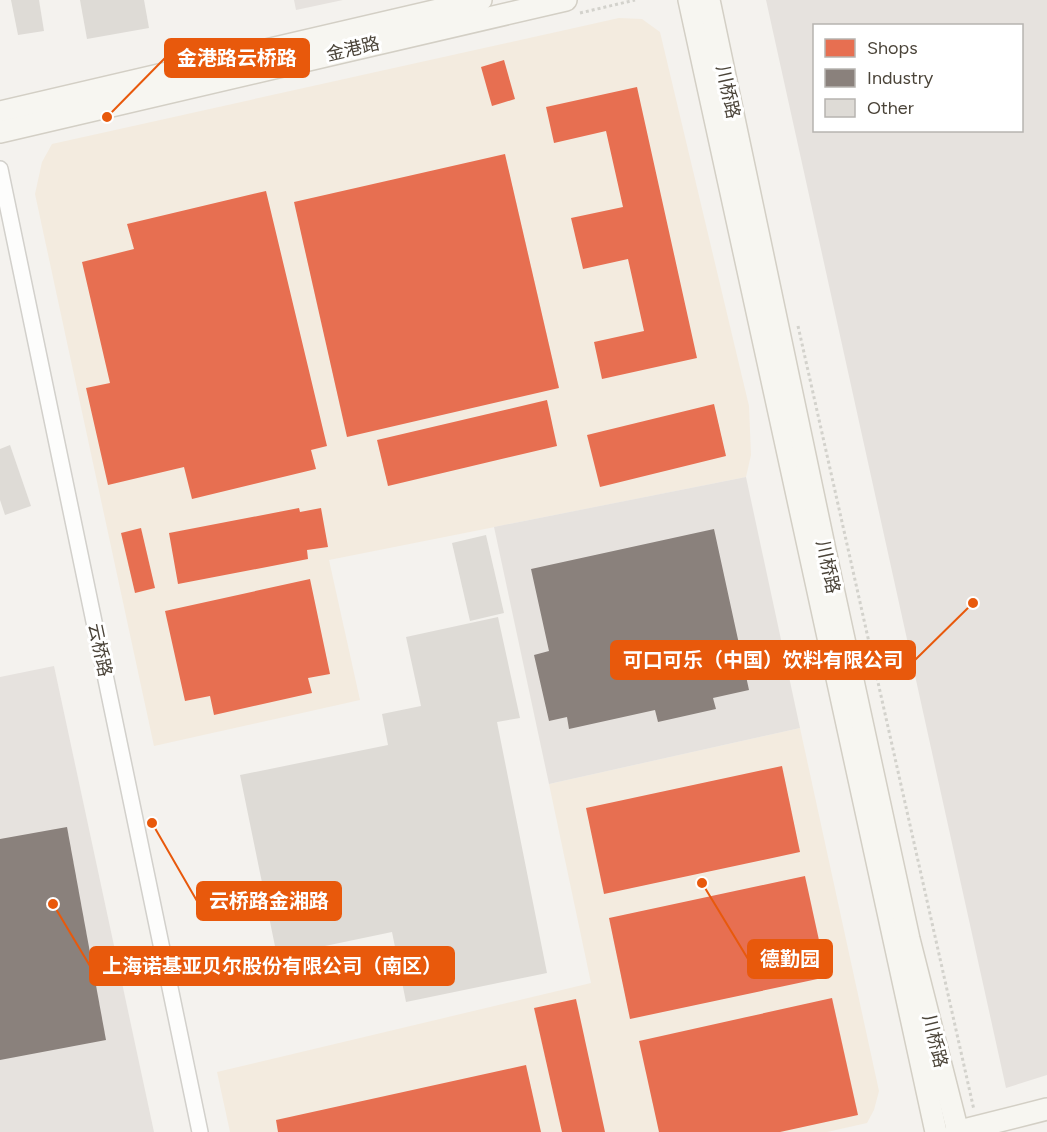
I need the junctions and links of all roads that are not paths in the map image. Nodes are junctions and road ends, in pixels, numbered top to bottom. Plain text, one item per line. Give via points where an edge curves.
1 (481, 0) edge
2 (566, 0) edge
3 (689, 0) edge
4 (709, 0) edge
5 (0, 112) edge
6 (0, 132) edge
7 (0, 169) edge
8 (1047, 1109) edge
9 (200, 1132) edge
10 (936, 1132) edge
11 (957, 1132) edge

1 - 5 street, 金港路
2 - 6 street, 金港路
3 - 10 street, 川桥路
4 - 11 street, 川桥路 via 906,927
7 - 9 street, 云桥路
8 - 11 street

